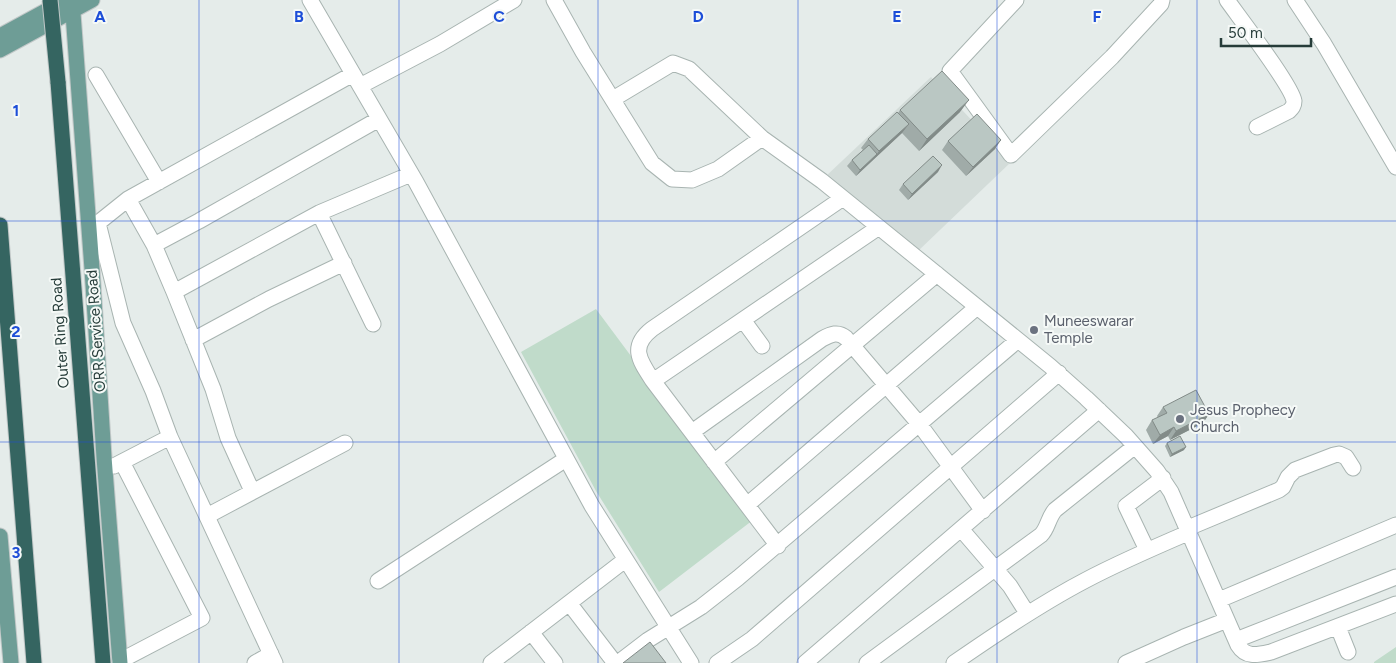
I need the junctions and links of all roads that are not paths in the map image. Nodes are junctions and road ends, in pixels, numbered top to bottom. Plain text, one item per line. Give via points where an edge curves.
1 (50, 0) edge
2 (92, 0) edge
3 (310, 0) edge
4 (514, 0) edge
5 (554, 0) edge
6 (1016, 0) edge
7 (1162, 0) edge
8 (1227, 0) edge
9 (1295, 0) edge
10 (70, 4) edge
11 (0, 36) edge
12 (0, 50) edge
13 (96, 75) dead end
14 (357, 80) junction
15 (613, 99) junction
16 (379, 119) junction
17 (1257, 126) dead end
18 (762, 138) junction
19 (1396, 167) edge
20 (411, 174) junction
21 (159, 182) junction
22 (843, 198) junction
23 (128, 199) junction
24 (319, 213) junction
25 (0, 225) edge
26 (879, 227) junction
27 (154, 245) junction
28 (344, 263) junction
29 (937, 274) junction
30 (174, 292) junction
31 (977, 307) junction
32 (743, 320) junction
33 (373, 324) dead end
34 (193, 340) junction
35 (1018, 340) junction
36 (762, 346) dead end
37 (852, 346) junction
38 (1059, 373) junction
39 (654, 381) junction
40 (886, 385) junction
41 (1099, 410) junction
42 (920, 425) junction
43 (692, 432) junction
44 (170, 437) junction
45 (345, 444) dead end
46 (1135, 446) junction
47 (566, 459) junction
48 (122, 462) junction
49 (714, 462) junction
50 (951, 467) junction
51 (1352, 468) dead end
52 (105, 470) junction
53 (1162, 478) junction
54 (252, 491) junction
55 (747, 505) junction
56 (984, 510) junction
57 (207, 516) junction
58 (1396, 525) edge
59 (962, 529) junction
60 (1189, 530) junction
61 (0, 536) edge
62 (778, 546) junction
63 (1147, 550) junction
64 (625, 560) junction
65 (996, 568) junction
66 (1396, 576) edge
67 (378, 580) dead end
68 (1219, 600) junction
69 (569, 603) junction
70 (1396, 604) edge
71 (1027, 613) junction
72 (1227, 620) junction
73 (1338, 626) junction
74 (669, 628) junction
75 (531, 632) junction
76 (1236, 640) junction
77 (1348, 652) dead end
78 (273, 658) edge
79 (120, 662) edge
80 (10, 663) edge
81 (34, 663) edge
82 (103, 663) edge
83 (255, 663) edge
84 (491, 663) edge
85 (555, 663) edge
86 (617, 663) edge
87 (691, 663) edge
88 (716, 663) edge
89 (805, 663) edge
90 (867, 663) edge
91 (954, 663) edge
92 (1126, 663) edge

1 - 82 highway, Outer Ring Road, bridge
2 - 10 main road
3 - 14 street
4 - 14 street via 440,44
5 - 15 street
6 - 7 street via 950,72 1010,155 1112,57
8 - 17 street via 1294,101 1289,111
9 - 19 street
10 - 11 main road
10 - 12 main road
10 - 52 main road, ORR Service Road
13 - 21 street
14 - 16 street
14 - 21 street
15 - 18 street via 673,63 689,69
15 - 18 street via 652,163 672,179 692,180 718,168
16 - 20 street
16 - 27 street
18 - 22 street
20 - 24 street
20 - 47 street
21 - 23 street
22 - 26 street
22 - 39 street via 647,333 640,342 638,353
23 - 27 street
23 - 44 street via 98,223 123,323
24 - 28 street
24 - 30 street
25 - 81 highway
26 - 29 street
26 - 32 street
27 - 30 street
28 - 33 street
28 - 34 street
29 - 31 street
29 - 37 street
30 - 34 street
31 - 35 street
31 - 40 street
32 - 36 street
32 - 39 street
34 - 54 street via 228,438
35 - 38 street
35 - 42 street
37 - 40 street
37 - 43 street via 839,334 828,336
37 - 49 street
38 - 41 street
38 - 50 street
39 - 43 street
40 - 42 street
40 - 55 street
41 - 46 street
41 - 56 street
42 - 50 street
42 - 62 street
43 - 49 street
44 - 48 street
44 - 57 street
45 - 54 street
46 - 53 street
46 - 65 street via 1055,510 1041,535
47 - 64 street
47 - 67 street
48 - 52 street
48 - 79 street via 202,618
49 - 55 street
50 - 56 street
50 - 88 street via 752,639
51 - 60 street via 1346,457 1339,454 1302,467 1291,473 1279,490
52 - 79 main road, ORR Service Road
53 - 60 street
53 - 63 street via 1126,506
54 - 57 street
55 - 62 street
56 - 59 street
57 - 78 street
58 - 68 street
59 - 65 street
59 - 89 street
60 - 63 street
60 - 68 street
61 - 80 main road
62 - 74 street via 712,599
63 - 71 street
64 - 69 street
64 - 74 street
65 - 71 street
65 - 90 street
66 - 76 street
68 - 72 street
69 - 75 street
69 - 86 street
70 - 73 street
71 - 91 street
72 - 76 street
72 - 92 street
73 - 76 street via 1260,654 1247,654
73 - 77 street
74 - 86 street
74 - 87 street
75 - 84 street
75 - 85 street
78 - 83 street

